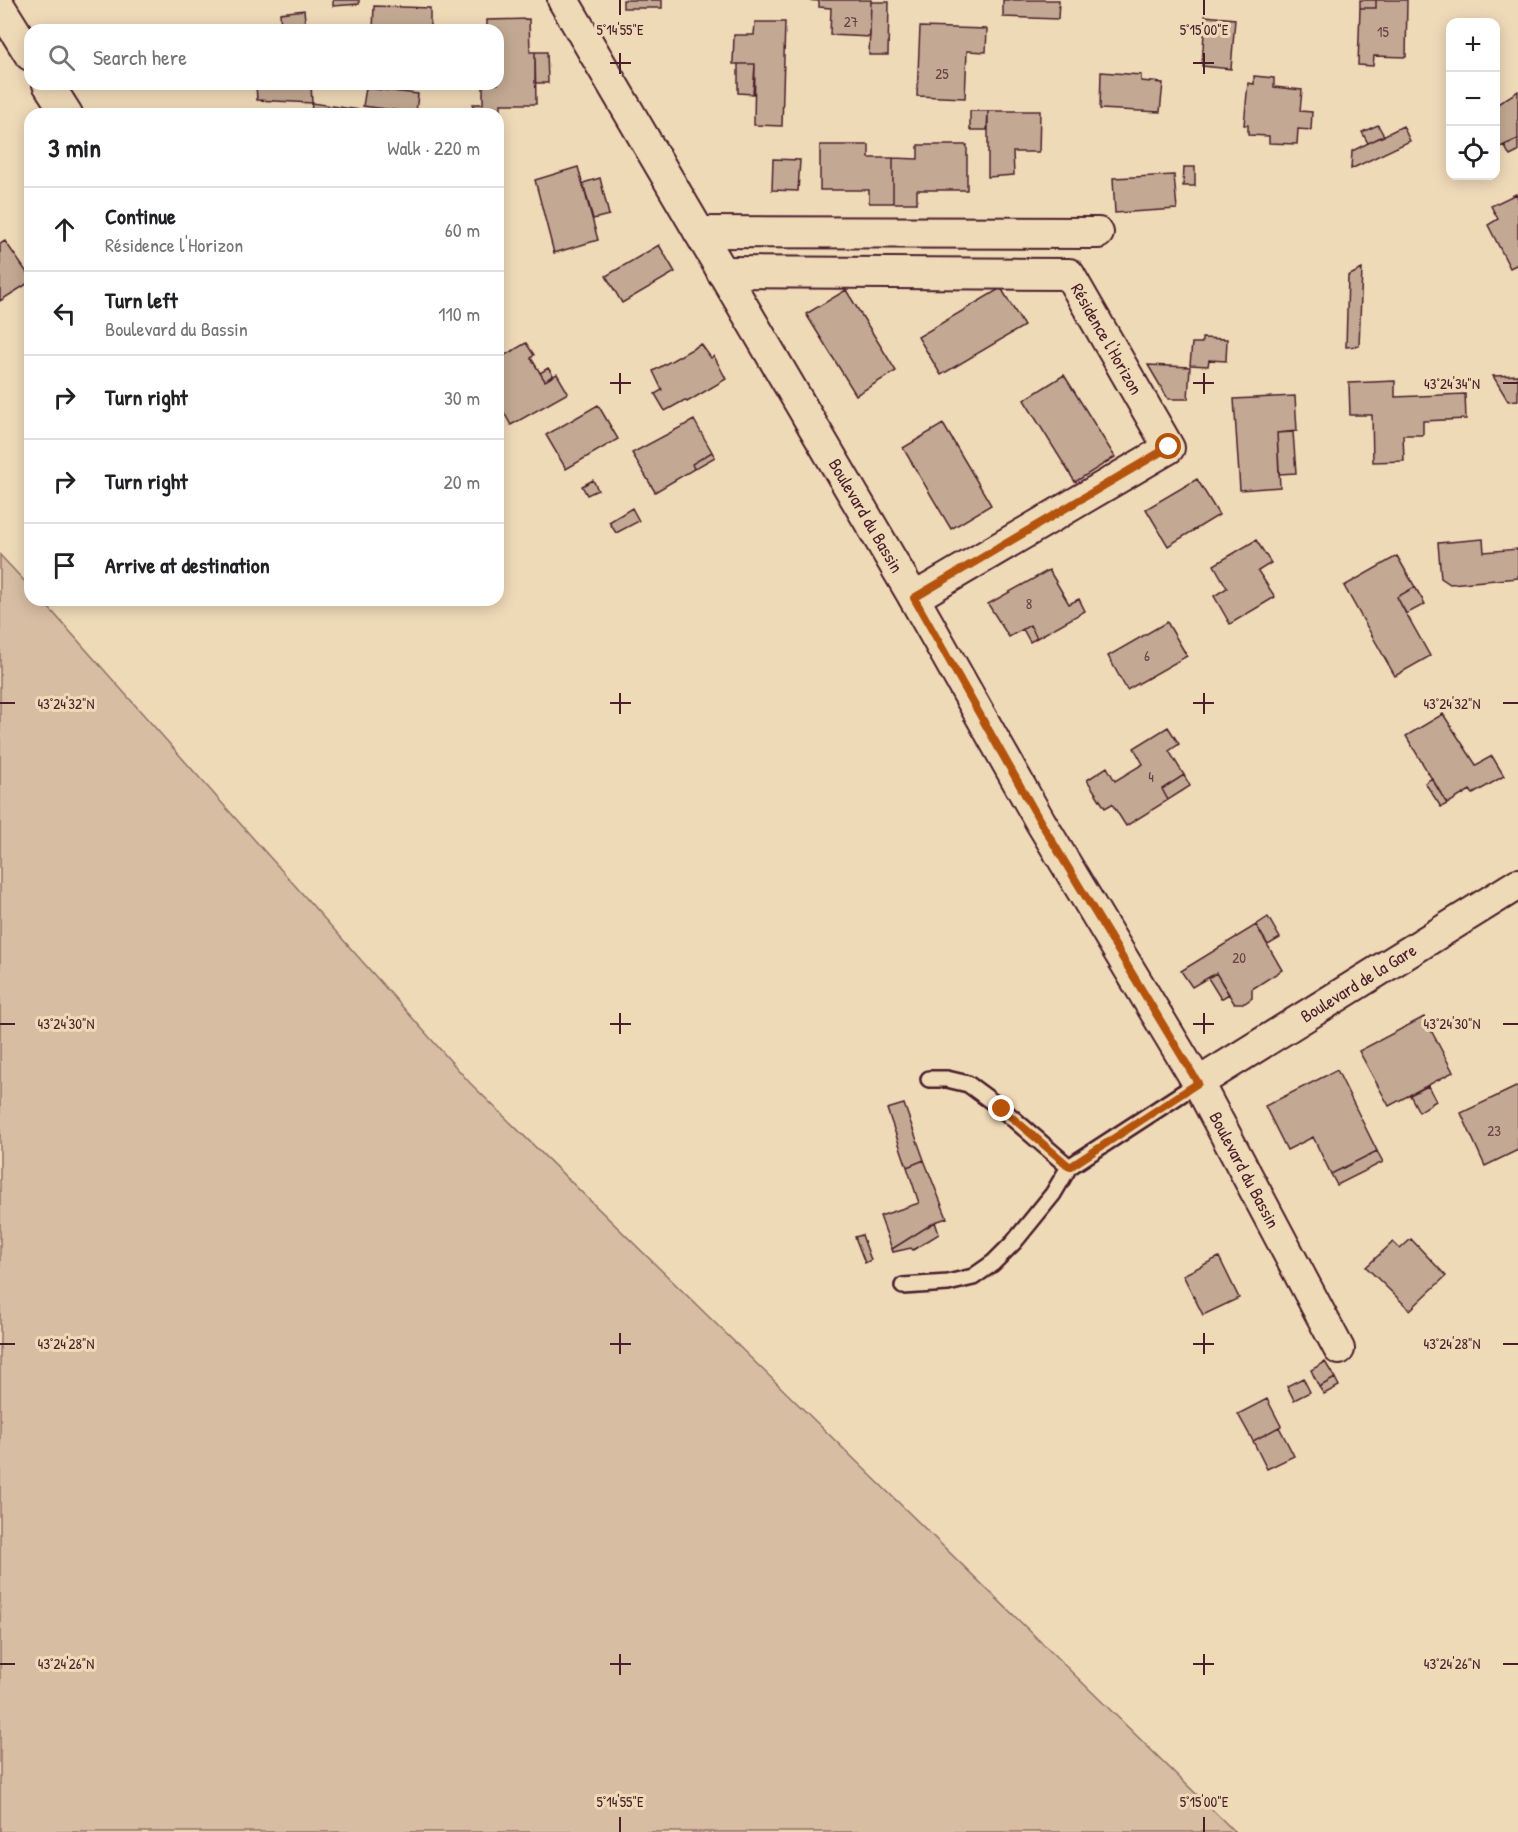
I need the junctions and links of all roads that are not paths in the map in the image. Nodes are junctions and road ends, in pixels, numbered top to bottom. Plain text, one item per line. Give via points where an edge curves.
1 (563, 0) edge
2 (0, 7) edge
3 (24, 45) edge
4 (52, 90) edge
5 (63, 108) edge
6 (699, 232) junction
7 (1098, 232) dead end
8 (722, 272) junction
9 (914, 598) junction
10 (1518, 884) edge
11 (929, 1079) dead end
12 (1198, 1083) junction
13 (1070, 1167) junction
14 (903, 1286) dead end
15 (1339, 1349) dead end

1 - 6 street, Boulevard du Bassin
2 - 3 street
4 - 5 street
6 - 7 street
6 - 8 street, Boulevard du Bassin
8 - 9 street, Boulevard du Bassin
8 - 9 street, Résidence l'Horizon via 1069,274 1169,447
9 - 12 street, Boulevard du Bassin via 1040,821
10 - 12 street, Boulevard de la Gare
11 - 13 lane via 968,1084
12 - 13 lane
12 - 15 street, Boulevard du Bassin
13 - 14 lane via 1031,1222 993,1263 973,1278

